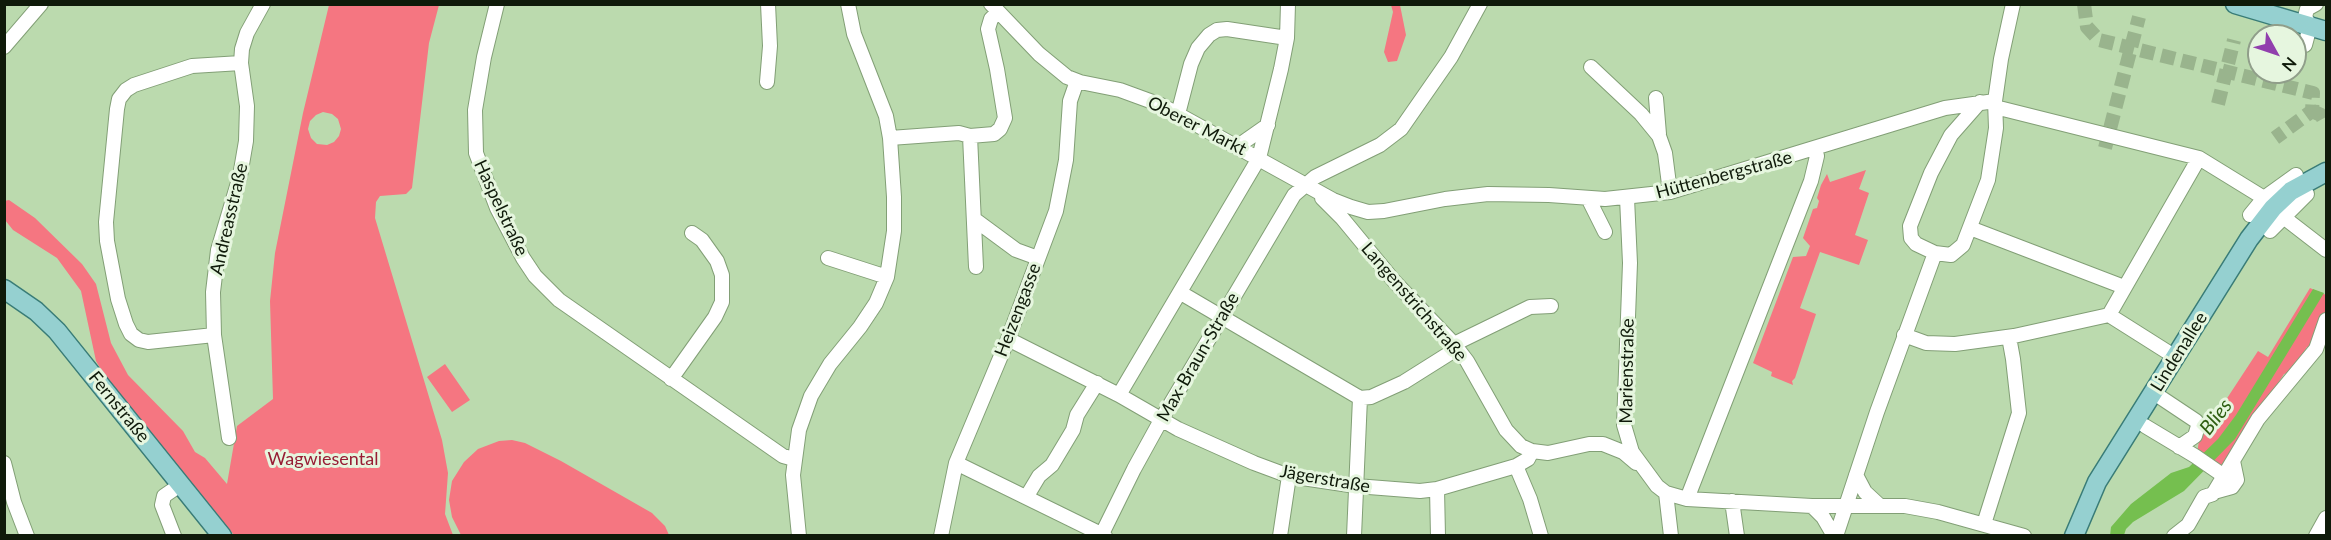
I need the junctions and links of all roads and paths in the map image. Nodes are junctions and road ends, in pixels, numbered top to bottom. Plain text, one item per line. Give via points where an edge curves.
1 (41, 4) edge
2 (263, 4) edge
3 (497, 4) edge
4 (768, 4) edge
5 (848, 4) edge
6 (1288, 4) edge
7 (1480, 4) edge
8 (2008, 4) edge
9 (2013, 4) edge
10 (2235, 4) edge
11 (2316, 4) edge
12 (995, 8) edge
13 (2008, 23) junction
14 (2318, 28) edge
15 (1287, 38) junction
16 (2307, 42) edge
17 (4, 47) edge
18 (241, 63) junction
19 (1591, 67) dead end
20 (1077, 81) junction
21 (767, 82) dead end
22 (1656, 98) dead end
23 (1980, 102) junction
24 (2015, 103) dead end
25 (1995, 104) junction
26 (1178, 114) junction
27 (2036, 117) junction
28 (2013, 121) dead end
29 (1268, 125) junction
30 (970, 136) junction
31 (1659, 136) junction
32 (890, 138) junction
33 (1238, 147) junction
34 (1813, 150) junction
35 (1259, 158) junction
36 (2199, 158) junction
37 (2326, 163) edge
38 (2326, 172) edge
39 (2302, 184) junction
40 (1307, 185) junction
41 (1670, 192) junction
42 (1627, 198) junction
43 (1590, 202) dead end
44 (2273, 207) junction
45 (1368, 212) junction
46 (2250, 215) dead end
47 (974, 219) junction
48 (1970, 228) junction
49 (1352, 230) junction
50 (2270, 231) dead end
51 (1605, 232) dead end
52 (692, 233) dead end
53 (2326, 250) edge
54 (1935, 253) junction
55 (828, 258) dead end
56 (1038, 258) junction
57 (976, 267) dead end
58 (887, 277) junction
59 (2124, 286) junction
60 (4, 289) edge
61 (1181, 293) junction
62 (1551, 306) dead end
63 (2109, 315) junction
64 (1223, 317) junction
65 (2326, 320) edge
66 (214, 335) junction
67 (1904, 335) junction
68 (2009, 337) junction
69 (1008, 339) junction
70 (1456, 346) junction
71 (2176, 358) junction
72 (671, 379) junction
73 (1097, 383) junction
74 (2154, 393) junction
75 (1119, 395) junction
76 (1360, 398) junction
77 (1161, 420) junction
78 (1624, 425) junction
79 (2155, 435) dead end
80 (229, 438) dead end
81 (1589, 444) junction
82 (2179, 447) junction
83 (1532, 452) junction
84 (794, 459) junction
85 (4, 463) edge
86 (956, 463) junction
87 (1516, 466) junction
88 (1644, 471) junction
89 (1856, 475) junction
90 (1289, 476) junction
91 (2224, 480) junction
92 (180, 485) junction
93 (1356, 486) junction
94 (1437, 489) junction
95 (1666, 494) junction
96 (1028, 496) junction
97 (1687, 499) junction
98 (1732, 501) junction
99 (1879, 505) junction
100 (1812, 506) junction
101 (1846, 506) junction
102 (2326, 518) edge
103 (1984, 524) junction
104 (1103, 535) edge
105 (27, 536) edge
106 (174, 536) edge
107 (222, 536) edge
108 (799, 536) edge
109 (941, 536) edge
110 (1280, 536) edge
111 (1354, 536) edge
112 (1438, 536) edge
113 (1541, 536) edge
114 (1671, 536) edge
115 (1737, 536) edge
116 (1835, 536) edge
117 (2024, 536) edge
118 (2074, 536) edge
119 (2174, 536) edge
120 (2316, 536) edge

1 - 17 street
2 - 18 street, Andreasstraße via 247,33
3 - 72 street, Haspelstraße via 475,110 476,153 497,208 523,258 559,300
4 - 21 street
5 - 32 street via 854,34 884,107
6 - 15 street
7 - 40 street via 1451,57 1401,129
8 - 13 street
9 - 13 street
10 - 14 main road
11 - 14 street via 2307,9 2305,17
12 - 20 street, Oberer Markt via 1039,54
12 - 30 street via 988,29 998,69 1004,124 994,135
13 - 25 street
14 - 16 street
15 - 26 street via 1216,30 1198,48
15 - 29 street
18 - 66 street, Andreasstraße via 247,106 246,141 218,250 213,292
18 - 66 street via 192,66 144,81 126,90 117,109 106,222 108,257 126,324 131,334 148,342
19 - 31 street
20 - 26 street, Oberer Markt via 1141,97
20 - 56 street, Heizengasse via 1070,101 1059,199
22 - 31 street
23 - 25 street, Hüttenbergstraße
23 - 34 street, Hüttenbergstraße via 1946,108
23 - 54 street via 1951,135 1910,226 1916,244
24 - 27 street via 2031,109
25 - 27 street, Hüttenbergstraße
25 - 48 street via 1991,169
26 - 33 street, Oberer Markt
27 - 28 street via 2028,122
27 - 36 street, Hüttenbergstraße
29 - 33 street
29 - 35 street
30 - 32 street via 959,133
30 - 47 street
31 - 41 street
32 - 58 street via 894,231
33 - 35 street, Oberer Markt
34 - 41 street, Hüttenbergstraße
34 - 97 street via 1816,156 1811,181
35 - 40 street, Oberer Markt
35 - 61 street
36 - 44 street, Hüttenbergstraße
36 - 59 street
37 - 39 main road, Lindenallee
38 - 39 main road, Lindenallee
39 - 44 main road, Lindenallee
40 - 45 street, Hüttenbergstraße
40 - 49 street, Langenstrichstraße
40 - 64 street, Max-Braun-Straße via 1294,195
41 - 42 street, Hüttenbergstraße
42 - 45 street, Hüttenbergstraße via 1488,194
42 - 78 street, Marienstraße via 1630,263
43 - 51 street
44 - 46 street
44 - 50 street
44 - 53 street, Hüttenbergstraße
44 - 71 main road, Lindenallee via 2236,259
45 - 49 street
47 - 56 street via 1016,250
47 - 57 street
48 - 54 street via 1955,252
48 - 59 street
49 - 70 street, Langenstrichstraße
52 - 72 street via 717,261 722,275 722,302
54 - 67 street
55 - 58 street
56 - 69 street, Heizengasse
58 - 84 street via 861,327 830,364 811,396
59 - 63 street
60 - 92 main road, Fernstraße via 57,331
61 - 64 street
61 - 75 street
62 - 70 street via 1530,307
63 - 68 street
63 - 71 street
64 - 76 street
64 - 77 street, Max-Braun-Straße
65 - 91 street via 2316,349 2258,419
66 - 80 street, Andreasstraße
67 - 68 street via 1938,345
67 - 89 street
68 - 103 street via 2019,413
69 - 73 street, Jägerstraße
69 - 86 street, Heizengasse
70 - 76 street via 1404,382
70 - 83 street, Langenstrichstraße via 1506,429
71 - 74 main road, Lindenallee
72 - 84 street, Haspelstraße via 783,456
73 - 75 street, Jägerstraße
73 - 96 street via 1052,465 1039,476
74 - 82 street via 2196,421 2195,436
74 - 118 main road, Lindenallee via 2097,482
75 - 77 street, Jägerstraße
76 - 93 street
77 - 90 street, Jägerstraße
77 - 104 street, Max-Braun-Straße
78 - 81 street via 1612,436
78 - 88 street, Marienstraße via 1632,452
79 - 82 street
81 - 83 street via 1548,453
81 - 88 street via 1611,446
82 - 91 street
83 - 87 street, Jägerstraße
84 - 108 street
85 - 105 street
86 - 96 street
86 - 109 street, Heizengasse
87 - 94 street, Jägerstraße
87 - 113 street
88 - 95 street, Marienstraße
89 - 99 street via 1865,492
89 - 101 street
90 - 93 street, Jägerstraße
90 - 110 street
91 - 119 street via 2210,496 2204,497 2188,525
92 - 106 street via 164,496 162,505
92 - 107 main road, Fernstraße
93 - 94 street, Jägerstraße via 1407,491
93 - 111 street
94 - 112 street
95 - 97 street
95 - 114 street
96 - 104 street
97 - 98 street
98 - 100 street
98 - 115 street
99 - 101 street
99 - 103 street via 1905,506
100 - 101 street
100 - 116 street
101 - 116 street
102 - 120 street
103 - 117 street

